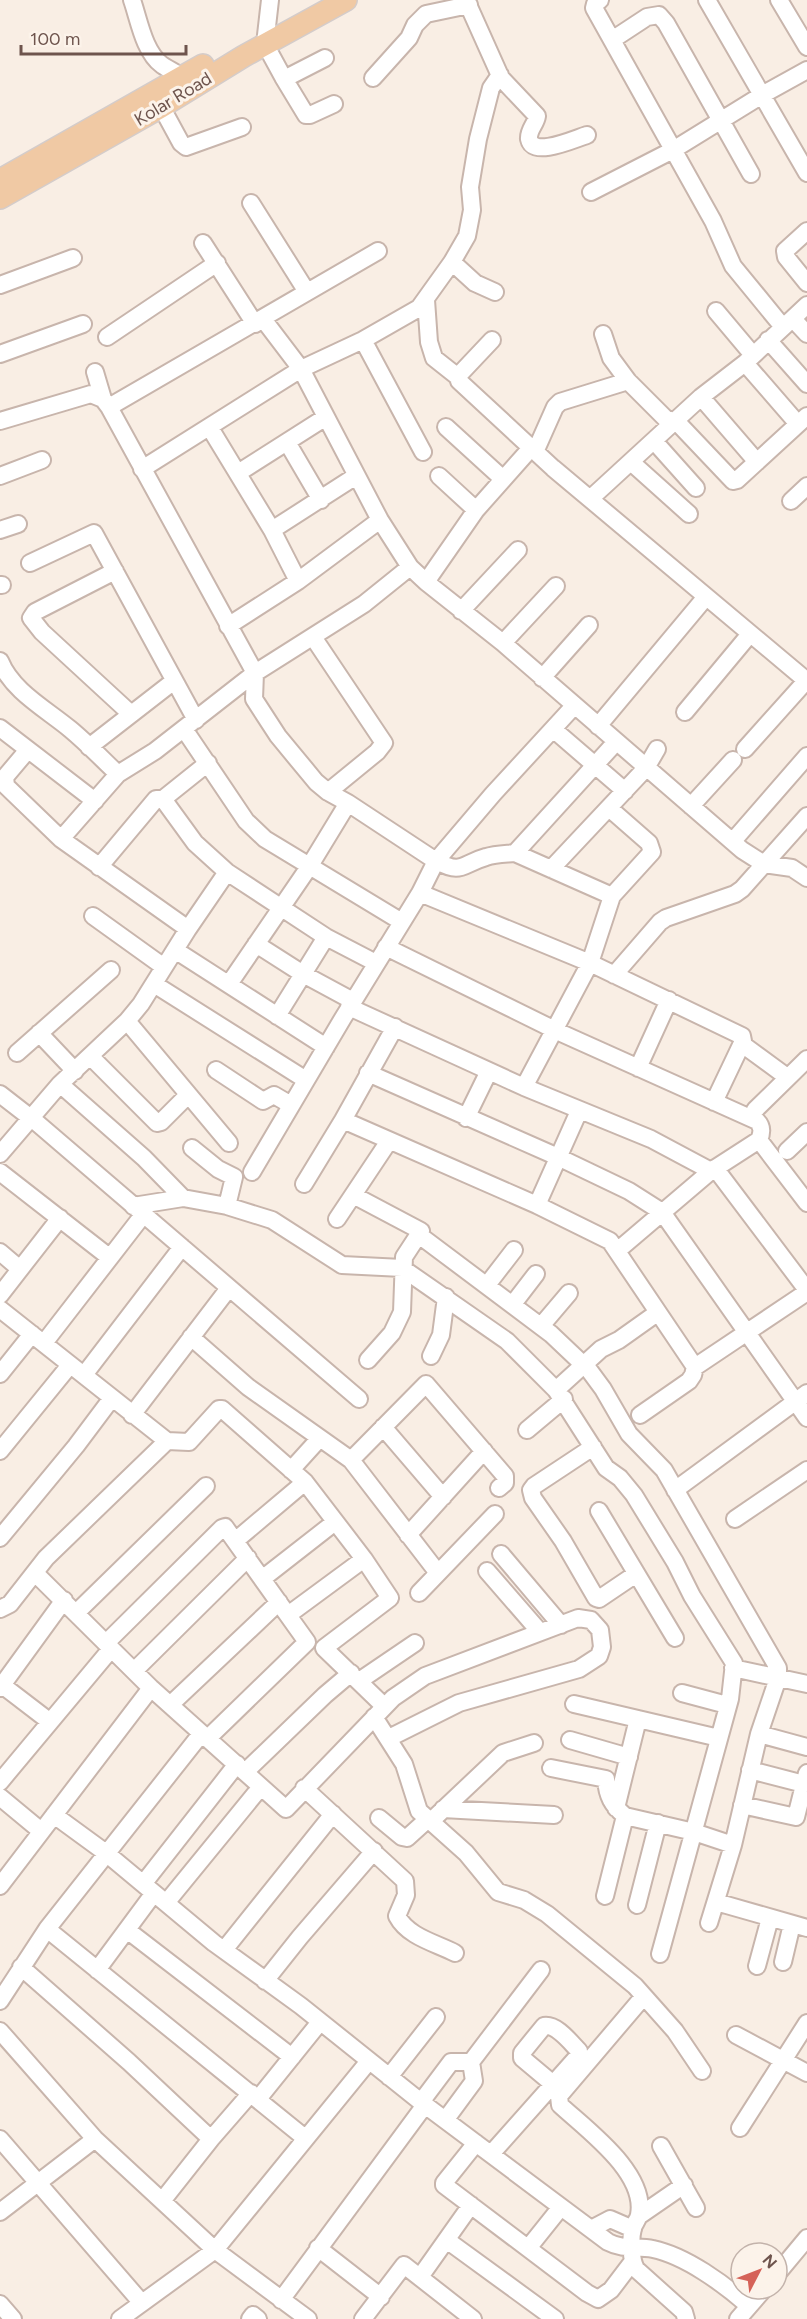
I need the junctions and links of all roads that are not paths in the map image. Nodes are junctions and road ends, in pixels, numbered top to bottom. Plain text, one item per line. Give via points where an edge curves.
1 (132, 0) edge
2 (270, 0) edge
3 (316, 0) edge
4 (346, 0) edge
5 (600, 0) edge
6 (707, 0) edge
7 (779, 0) edge
8 (468, 2) edge
9 (266, 37) junction
10 (612, 40) junction
11 (807, 47) edge
12 (325, 58) dead end
13 (807, 70) edge
14 (500, 75) junction
15 (283, 77) junction
16 (373, 78) dead end
17 (190, 81) junction
18 (762, 94) junction
19 (158, 100) junction
20 (334, 104) dead end
21 (721, 120) junction
22 (242, 127) dead end
23 (587, 135) dead end
24 (673, 150) junction
25 (807, 173) edge
26 (751, 174) dead end
27 (0, 180) edge
28 (591, 192) dead end
29 (0, 198) edge
30 (251, 203) dead end
31 (807, 231) edge
32 (203, 243) dead end
33 (378, 251) dead end
34 (73, 258) dead end
35 (452, 262) junction
36 (217, 263) junction
37 (807, 282) edge
38 (0, 285) edge
39 (307, 292) junction
40 (495, 292) dead end
41 (426, 300) junction
42 (807, 305) edge
43 (716, 311) dead end
44 (259, 321) junction
45 (788, 323) junction
46 (83, 324) dead end
47 (603, 334) dead end
48 (807, 334) edge
49 (107, 337) dead end
50 (363, 340) junction
51 (492, 340) dead end
52 (768, 340) junction
53 (0, 354) edge
54 (749, 359) junction
55 (301, 369) junction
56 (95, 372) dead end
57 (458, 377) junction
58 (628, 381) junction
59 (807, 384) edge
60 (701, 397) junction
61 (100, 400) junction
62 (326, 417) junction
63 (802, 420) edge
64 (0, 421) edge
65 (676, 421) junction
66 (446, 427) dead end
67 (210, 428) junction
68 (654, 441) junction
69 (287, 442) junction
70 (533, 450) junction
71 (423, 452) dead end
72 (42, 460) dead end
73 (631, 462) junction
74 (757, 462) junction
75 (142, 469) junction
76 (238, 473) junction
77 (0, 476) edge
78 (356, 476) junction
79 (439, 476) dead end
80 (503, 479) junction
81 (807, 486) edge
82 (696, 488) dead end
83 (591, 498) junction
84 (321, 500) junction
85 (791, 501) dead end
86 (476, 510) junction
87 (689, 514) dead end
88 (380, 520) junction
89 (18, 524) dead end
90 (0, 530) edge
91 (272, 530) junction
92 (518, 550) dead end
93 (30, 563) dead end
94 (410, 567) junction
95 (115, 571) junction
96 (298, 581) junction
97 (426, 582) junction
98 (556, 586) dead end
99 (705, 598) junction
100 (461, 611) junction
101 (589, 625) dead end
102 (228, 626) junction
103 (750, 634) junction
104 (314, 637) junction
105 (503, 643) junction
106 (0, 661) edge
107 (255, 672) junction
108 (542, 678) junction
109 (174, 681) junction
110 (807, 681) edge
111 (574, 706) junction
112 (685, 712) dead end
113 (131, 714) junction
114 (190, 725) junction
115 (597, 726) junction
116 (0, 728) edge
117 (553, 729) junction
118 (616, 742) junction
119 (89, 747) junction
120 (657, 749) dead end
121 (27, 751) junction
122 (807, 756) edge
123 (208, 763) junction
124 (595, 766) junction
125 (646, 768) junction
126 (118, 774) junction
127 (625, 791) junction
128 (328, 792) junction
129 (163, 799) junction
130 (95, 801) junction
131 (348, 803) junction
132 (691, 806) junction
133 (609, 808) junction
134 (807, 816) edge
135 (62, 839) junction
136 (732, 841) junction
137 (515, 853) junction
138 (436, 861) junction
139 (764, 864) junction
140 (99, 867) junction
141 (309, 867) junction
142 (551, 869) junction
143 (227, 872) junction
144 (807, 878) edge
145 (420, 893) junction
146 (612, 897) junction
147 (281, 907) junction
148 (93, 916) dead end
149 (402, 922) junction
150 (188, 929) junction
151 (326, 937) junction
152 (256, 944) junction
153 (386, 947) junction
154 (175, 950) junction
155 (376, 963) junction
156 (590, 963) junction
157 (165, 967) junction
158 (111, 970) dead end
159 (303, 974) junction
160 (614, 975) junction
161 (154, 984) junction
162 (229, 984) junction
163 (669, 1000) junction
164 (351, 1004) junction
165 (277, 1016) junction
166 (127, 1021) junction
167 (395, 1027) junction
168 (555, 1030) junction
169 (39, 1033) junction
170 (742, 1044) junction
171 (326, 1047) junction
172 (17, 1053) dead end
173 (90, 1056) junction
174 (807, 1059) edge
175 (638, 1068) junction
176 (216, 1070) dead end
177 (75, 1071) junction
178 (489, 1071) junction
179 (368, 1073) junction
180 (787, 1077) junction
181 (306, 1080) junction
182 (60, 1084) junction
183 (524, 1087) junction
184 (0, 1094) edge
185 (188, 1095) junction
186 (714, 1102) junction
187 (291, 1105) junction
188 (755, 1110) dead end
189 (579, 1111) junction
190 (31, 1118) junction
191 (466, 1118) junction
192 (343, 1120) junction
193 (807, 1132) edge
194 (759, 1140) junction
195 (389, 1141) junction
196 (229, 1143) dead end
197 (192, 1148) dead end
198 (787, 1151) dead end
199 (0, 1154) edge
200 (558, 1157) junction
201 (713, 1170) junction
202 (0, 1172) edge
203 (252, 1172) dead end
204 (304, 1184) dead end
205 (353, 1195) junction
206 (183, 1198) junction
207 (807, 1203) edge
208 (537, 1205) junction
209 (138, 1210) junction
210 (239, 1210) junction
211 (662, 1212) junction
212 (60, 1218) junction
213 (337, 1218) dead end
214 (419, 1235) junction
215 (182, 1247) junction
216 (514, 1250) dead end
217 (617, 1251) junction
218 (0, 1252) edge
219 (109, 1257) junction
220 (402, 1268) junction
221 (20, 1269) junction
222 (536, 1274) dead end
223 (487, 1285) junction
224 (228, 1288) junction
225 (807, 1291) edge
226 (569, 1293) dead end
227 (0, 1295) edge
228 (446, 1297) junction
229 (513, 1304) junction
230 (0, 1309) edge
231 (657, 1313) junction
232 (541, 1326) junction
233 (746, 1332) junction
234 (191, 1337) junction
235 (38, 1338) junction
236 (431, 1356) dead end
237 (368, 1360) dead end
238 (584, 1365) junction
239 (695, 1367) junction
240 (77, 1370) junction
241 (0, 1374) edge
242 (560, 1395) junction
243 (801, 1397) edge
244 (112, 1398) junction
245 (359, 1399) dead end
246 (132, 1415) junction
247 (640, 1415) dead end
248 (807, 1418) edge
249 (383, 1427) junction
250 (527, 1430) dead end
251 (320, 1438) junction
252 (167, 1441) junction
253 (593, 1447) junction
254 (0, 1451) edge
255 (484, 1451) junction
256 (351, 1460) junction
257 (291, 1470) junction
258 (807, 1470) edge
259 (305, 1482) junction
260 (206, 1486) dead end
261 (499, 1488) dead end
262 (675, 1490) junction
263 (443, 1497) junction
264 (599, 1511) dead end
265 (495, 1514) dead end
266 (735, 1519) dead end
267 (335, 1522) junction
268 (408, 1535) junction
269 (0, 1538) edge
270 (235, 1541) junction
271 (501, 1554) dead end
272 (248, 1558) junction
273 (364, 1559) junction
274 (488, 1571) dead end
275 (35, 1573) junction
276 (438, 1573) junction
277 (636, 1574) junction
278 (262, 1579) junction
279 (418, 1593) dead end
280 (64, 1600) junction
281 (0, 1608) edge
282 (283, 1608) junction
283 (76, 1613) junction
284 (561, 1625) junction
285 (540, 1632) junction
286 (675, 1638) dead end
287 (416, 1643) dead end
288 (108, 1646) junction
289 (733, 1668) junction
290 (134, 1671) junction
291 (355, 1677) junction
292 (778, 1678) junction
293 (807, 1684) edge
294 (1, 1687) edge
295 (151, 1688) junction
296 (682, 1693) dead end
297 (574, 1704) dead end
298 (170, 1705) junction
299 (727, 1705) junction
300 (379, 1711) junction
301 (638, 1719) junction
302 (49, 1721) junction
303 (759, 1734) junction
304 (204, 1736) junction
305 (389, 1737) junction
306 (719, 1738) junction
307 (570, 1740) dead end
308 (534, 1743) dead end
309 (807, 1747) edge
310 (629, 1757) junction
311 (241, 1768) junction
312 (551, 1768) dead end
313 (750, 1770) junction
314 (806, 1779) edge
315 (0, 1782) edge
316 (304, 1788) junction
317 (255, 1794) dead end
318 (0, 1797) edge
319 (742, 1805) junction
320 (443, 1809) junction
321 (621, 1812) junction
322 (333, 1814) junction
323 (54, 1815) junction
324 (554, 1815) dead end
325 (379, 1818) dead end
326 (429, 1821) junction
327 (658, 1823) junction
328 (41, 1831) junction
329 (694, 1832) junction
330 (734, 1845) junction
331 (374, 1851) junction
332 (105, 1853) junction
333 (0, 1886) edge
334 (155, 1893) junction
335 (605, 1896) dead end
336 (716, 1902) junction
337 (638, 1905) dead end
338 (770, 1918) junction
339 (709, 1923) dead end
340 (800, 1926) edge
341 (47, 1929) junction
342 (127, 1930) junction
343 (224, 1950) junction
344 (455, 1953) dead end
345 (660, 1954) dead end
346 (783, 1962) dead end
347 (757, 1966) dead end
348 (21, 1967) junction
349 (97, 1970) junction
350 (541, 1970) dead end
351 (265, 1981) junction
352 (644, 1996) junction
353 (0, 2001) edge
354 (436, 2017) dead end
355 (320, 2022) junction
356 (807, 2023) edge
357 (0, 2031) edge
358 (736, 2035) dead end
359 (292, 2057) junction
360 (369, 2061) junction
361 (785, 2061) junction
362 (471, 2062) junction
363 (702, 2070) dead end
364 (807, 2073) edge
365 (389, 2077) junction
366 (553, 2084) dead end
367 (255, 2096) junction
368 (423, 2103) junction
369 (446, 2119) junction
370 (740, 2128) dead end
371 (305, 2138) junction
372 (0, 2139) edge
373 (95, 2139) junction
374 (211, 2139) junction
375 (476, 2143) junction
376 (661, 2146) dead end
377 (491, 2154) junction
378 (38, 2183) junction
379 (684, 2185) junction
380 (162, 2201) junction
381 (471, 2205) junction
382 (561, 2206) junction
383 (696, 2208) dead end
384 (0, 2212) edge
385 (636, 2222) junction
386 (591, 2229) junction
387 (448, 2241) junction
388 (804, 2241) edge
389 (529, 2247) junction
390 (318, 2248) junction
391 (215, 2250) junction
392 (633, 2255) junction
393 (789, 2261) edge
394 (420, 2277) junction
395 (381, 2296) junction
396 (281, 2300) junction
397 (754, 2301) edge
398 (141, 2302) junction
399 (0, 2304) edge
400 (750, 2306) junction
401 (371, 2316) edge
402 (13, 2319) edge
403 (120, 2319) edge
404 (250, 2319) edge
405 (258, 2319) edge
406 (308, 2319) edge
407 (473, 2319) edge
408 (555, 2319) edge
409 (686, 2319) edge
410 (738, 2319) edge

1 - 17 street via 156,59
2 - 9 street
3 - 9 main road, Kolar Road
4 - 9 main road, Kolar Road
5 - 10 street via 594,8
6 - 18 street
7 - 11 street
8 - 14 street
8 - 16 street via 426,14
9 - 15 street
9 - 17 main road, Kolar Road
10 - 21 street via 647,17 659,15
10 - 24 street
12 - 15 street
13 - 18 street
14 - 23 street via 537,116 529,139 536,147 541,149
14 - 35 street via 491,88 478,139 467,236
15 - 20 street via 306,115
17 - 19 main road, Kolar Road
18 - 21 street
18 - 25 street
19 - 22 street via 186,147
19 - 27 main road, Kolar Road
19 - 29 main road, Kolar Road
21 - 24 street
21 - 26 street
24 - 28 street
24 - 45 street via 733,266
30 - 39 street
31 - 37 street via 785,251
32 - 36 street
33 - 39 street
34 - 38 street
35 - 40 street via 476,283
35 - 41 street
36 - 44 street
36 - 49 street
39 - 44 street
41 - 50 street via 419,308
41 - 57 street via 434,358
42 - 45 street
43 - 54 street
44 - 55 street
44 - 61 street
45 - 48 street
45 - 52 street
46 - 53 street
47 - 58 street via 611,358
50 - 55 street
50 - 71 street
51 - 57 street
52 - 54 street
52 - 59 street
54 - 60 street
54 - 63 street
55 - 62 street
55 - 67 street
56 - 61 street
57 - 70 street
58 - 65 street via 666,419
58 - 70 street via 560,402
60 - 65 street
60 - 74 street
61 - 64 street via 71,399
61 - 75 street
62 - 69 street
62 - 78 street
63 - 74 street
65 - 68 street
65 - 74 street via 733,481
66 - 80 street
67 - 75 street
67 - 76 street
68 - 73 street
68 - 82 street
69 - 76 street
69 - 84 street
70 - 80 street
70 - 83 street
72 - 77 street
73 - 83 street
73 - 87 street
75 - 102 street
76 - 91 street
78 - 84 street
78 - 88 street
79 - 86 street
80 - 86 street
81 - 85 street
83 - 99 street
84 - 91 street
86 - 97 street
88 - 94 street
88 - 96 street
89 - 90 street
91 - 96 street
92 - 100 street
93 - 95 street via 94,533
94 - 97 street
94 - 104 street
95 - 109 street
95 - 113 street via 35,612 31,618
96 - 102 street
97 - 100 street
98 - 105 street
99 - 103 street
99 - 115 street
100 - 105 street
101 - 108 street
102 - 107 street
103 - 110 street
103 - 112 street
104 - 107 street
104 - 128 street via 384,743
105 - 108 street
106 - 119 street via 5,672 34,701
107 - 114 street
107 - 128 street via 254,699 278,736
108 - 111 street
109 - 113 street
109 - 114 street
110 - 132 street
111 - 115 street
111 - 117 street
113 - 119 street
114 - 123 street
114 - 126 street
115 - 118 street
116 - 121 street
117 - 124 street
117 - 138 street
118 - 124 street
118 - 125 street
119 - 126 street
120 - 125 street
121 - 130 street
121 - 135 street via 5,777 6,786
122 - 136 street
123 - 129 street
123 - 141 street via 246,821 265,839
124 - 127 street
124 - 137 street
125 - 127 street
125 - 132 street
126 - 130 street
127 - 133 street
128 - 131 street
129 - 140 street via 156,799
129 - 143 street via 195,843
130 - 135 street
131 - 138 street
131 - 141 street
132 - 136 street
133 - 142 street
133 - 146 street via 652,849
134 - 139 street
135 - 140 street
136 - 139 street
137 - 138 street via 484,857 457,869
137 - 142 street
138 - 145 street
139 - 144 street via 792,868
139 - 160 street via 742,889 728,898 660,922
140 - 150 street
141 - 147 street
141 - 149 street
142 - 146 street
143 - 147 street
143 - 150 street
145 - 149 street
145 - 156 street
146 - 156 street
147 - 151 street
147 - 152 street
148 - 157 street
149 - 153 street
150 - 154 street
151 - 155 street
151 - 159 street
152 - 159 street
152 - 162 street
153 - 155 street
153 - 168 street
154 - 157 street
154 - 162 street
155 - 164 street
156 - 160 street
156 - 168 street
157 - 161 street
158 - 169 street
159 - 164 street
159 - 165 street
160 - 163 street
161 - 166 street
161 - 181 street
162 - 165 street
163 - 170 street via 742,1036
163 - 175 street
164 - 167 street
164 - 171 street
165 - 171 street
166 - 173 street
166 - 185 street
167 - 178 street
167 - 179 street
168 - 175 street
168 - 183 street
169 - 172 street
169 - 177 street
170 - 180 street
170 - 186 street
171 - 181 street
173 - 177 street
173 - 185 street via 157,1123
174 - 180 street
175 - 186 street
176 - 187 street via 263,1101 274,1095
177 - 182 street
178 - 183 street
178 - 191 street
179 - 191 street
179 - 192 street
180 - 188 street
181 - 187 street
182 - 190 street
182 - 206 street
183 - 189 street
184 - 190 street
185 - 196 street
186 - 194 street via 757,1121 762,1132
187 - 203 street
189 - 200 street
189 - 201 street via 651,1139
190 - 199 street
190 - 209 street
191 - 200 street
192 - 195 street
192 - 204 street
193 - 198 street
194 - 201 street
194 - 207 street
195 - 205 street
195 - 208 street
197 - 210 street via 234,1177
200 - 208 street
200 - 211 street via 629,1191
201 - 211 street
201 - 225 street via 739,1197
202 - 212 street
205 - 213 street
205 - 214 street via 420,1230
206 - 209 street
206 - 210 street
208 - 217 street via 610,1241
209 - 215 street
209 - 219 street
210 - 220 street via 272,1220 342,1265
211 - 217 street
211 - 233 street
212 - 219 street
212 - 221 street
214 - 220 street via 404,1257
214 - 223 street
215 - 224 street
215 - 240 street
216 - 223 street
217 - 231 street
218 - 221 street
219 - 235 street
220 - 228 street
220 - 237 street via 402,1312 392,1333
221 - 227 street
222 - 229 street
223 - 229 street
224 - 234 street
224 - 245 street
225 - 233 street
226 - 232 street
228 - 236 street via 441,1335
228 - 242 street via 507,1341
229 - 232 street
230 - 235 street
231 - 238 street via 601,1349
231 - 239 street
232 - 238 street
233 - 239 street
233 - 243 street
234 - 246 street
234 - 251 street via 248,1386
235 - 240 street
235 - 241 street
238 - 242 street
238 - 262 street via 629,1434 664,1470
239 - 247 street via 689,1381
240 - 244 street
240 - 254 street
242 - 250 street
242 - 253 street
243 - 248 street
243 - 262 street
244 - 246 street
244 - 269 street
246 - 252 street
249 - 255 street via 426,1384
249 - 256 street
249 - 263 street
251 - 256 street
251 - 257 street
252 - 257 street via 189,1442 222,1409
252 - 275 street
253 - 277 street via 534,1486 533,1498 596,1598
253 - 289 street via 606,1468 634,1495 734,1663
255 - 261 street via 506,1476 506,1483
255 - 263 street
256 - 268 street
257 - 259 street
258 - 266 street
259 - 267 street
259 - 270 street
260 - 283 street
262 - 292 street via 776,1665
263 - 268 street
264 - 277 street
265 - 276 street
267 - 273 street
267 - 278 street
268 - 276 street
270 - 272 street
270 - 288 street via 222,1528
271 - 284 street
272 - 278 street
272 - 290 street
273 - 282 street
273 - 291 street via 390,1598 324,1648
274 - 285 street
275 - 280 street
275 - 281 street via 10,1604
276 - 279 street
277 - 286 street
278 - 282 street
280 - 283 street
280 - 294 street
282 - 298 street
282 - 304 street via 307,1641
283 - 288 street
284 - 285 street
284 - 305 street via 585,1618 596,1624 602,1637 599,1656 560,1676 459,1703
285 - 300 street via 425,1676
287 - 291 street
288 - 290 street
288 - 302 street
289 - 292 street
289 - 299 street
290 - 295 street
291 - 300 street
291 - 311 street via 325,1695
292 - 293 street
292 - 303 street
294 - 302 street
295 - 298 street
295 - 323 street
296 - 299 street
297 - 301 street
298 - 304 street
299 - 306 street
300 - 305 street
300 - 316 street
301 - 306 street
301 - 310 street
302 - 315 street
303 - 309 street
303 - 313 street
304 - 311 street
304 - 332 street
305 - 326 street via 404,1764 419,1811
306 - 329 street
307 - 310 street
308 - 320 street via 503,1753
310 - 321 street
311 - 316 street via 286,1809
311 - 334 street
312 - 321 street via 606,1779 607,1791
313 - 314 street
313 - 319 street
314 - 319 street via 796,1817
316 - 322 street
317 - 334 street
318 - 328 street
319 - 330 street
320 - 324 street
320 - 326 street
321 - 327 street
321 - 335 street
322 - 331 street
322 - 343 street
323 - 328 street
323 - 332 street
325 - 326 street via 407,1838
326 - 352 street via 466,1853 498,1892 524,1900 547,1914
327 - 329 street
327 - 337 street
328 - 333 street
329 - 330 street
329 - 345 street
330 - 336 street
331 - 344 street via 405,1881 406,1895 397,1916 404,1926
331 - 351 street
332 - 334 street
332 - 341 street
334 - 342 street
334 - 343 street
336 - 338 street
336 - 339 street
338 - 340 street
338 - 347 street
340 - 346 street
341 - 348 street
341 - 349 street
342 - 349 street
342 - 359 street
343 - 351 street
348 - 353 street
348 - 374 street
349 - 367 street
350 - 362 street
351 - 355 street
352 - 363 street
352 - 385 street via 558,2100 632,2178 638,2196
354 - 365 street
355 - 359 street
355 - 360 street
356 - 361 street
357 - 373 street
358 - 361 street
359 - 367 street
360 - 365 street
360 - 371 street
361 - 364 street
361 - 370 street
362 - 368 street via 451,2062
362 - 369 street via 474,2081
365 - 368 street
366 - 377 street
367 - 371 street
367 - 374 street
368 - 369 street
368 - 390 street
369 - 375 street
371 - 391 street
372 - 378 street
373 - 378 street
373 - 380 street
374 - 380 street
375 - 377 street
375 - 381 street via 443,2184
376 - 379 street
377 - 382 street
378 - 384 street
378 - 398 street
379 - 383 street
379 - 385 street
380 - 391 street
381 - 387 street
381 - 389 street
382 - 386 street
382 - 389 street
385 - 386 street via 610,2219
385 - 392 street
386 - 392 street
387 - 394 street
387 - 408 street
388 - 393 street
389 - 392 street via 598,2298 611,2290
390 - 395 street
390 - 396 street
391 - 396 street
391 - 398 street
392 - 400 street via 652,2249 688,2264 723,2283
392 - 409 street via 636,2270 684,2312
394 - 395 street via 404,2265
394 - 407 street
395 - 401 street
396 - 406 street
397 - 400 street
398 - 403 street
399 - 402 street
400 - 410 street
404 - 405 street via 253,2315

